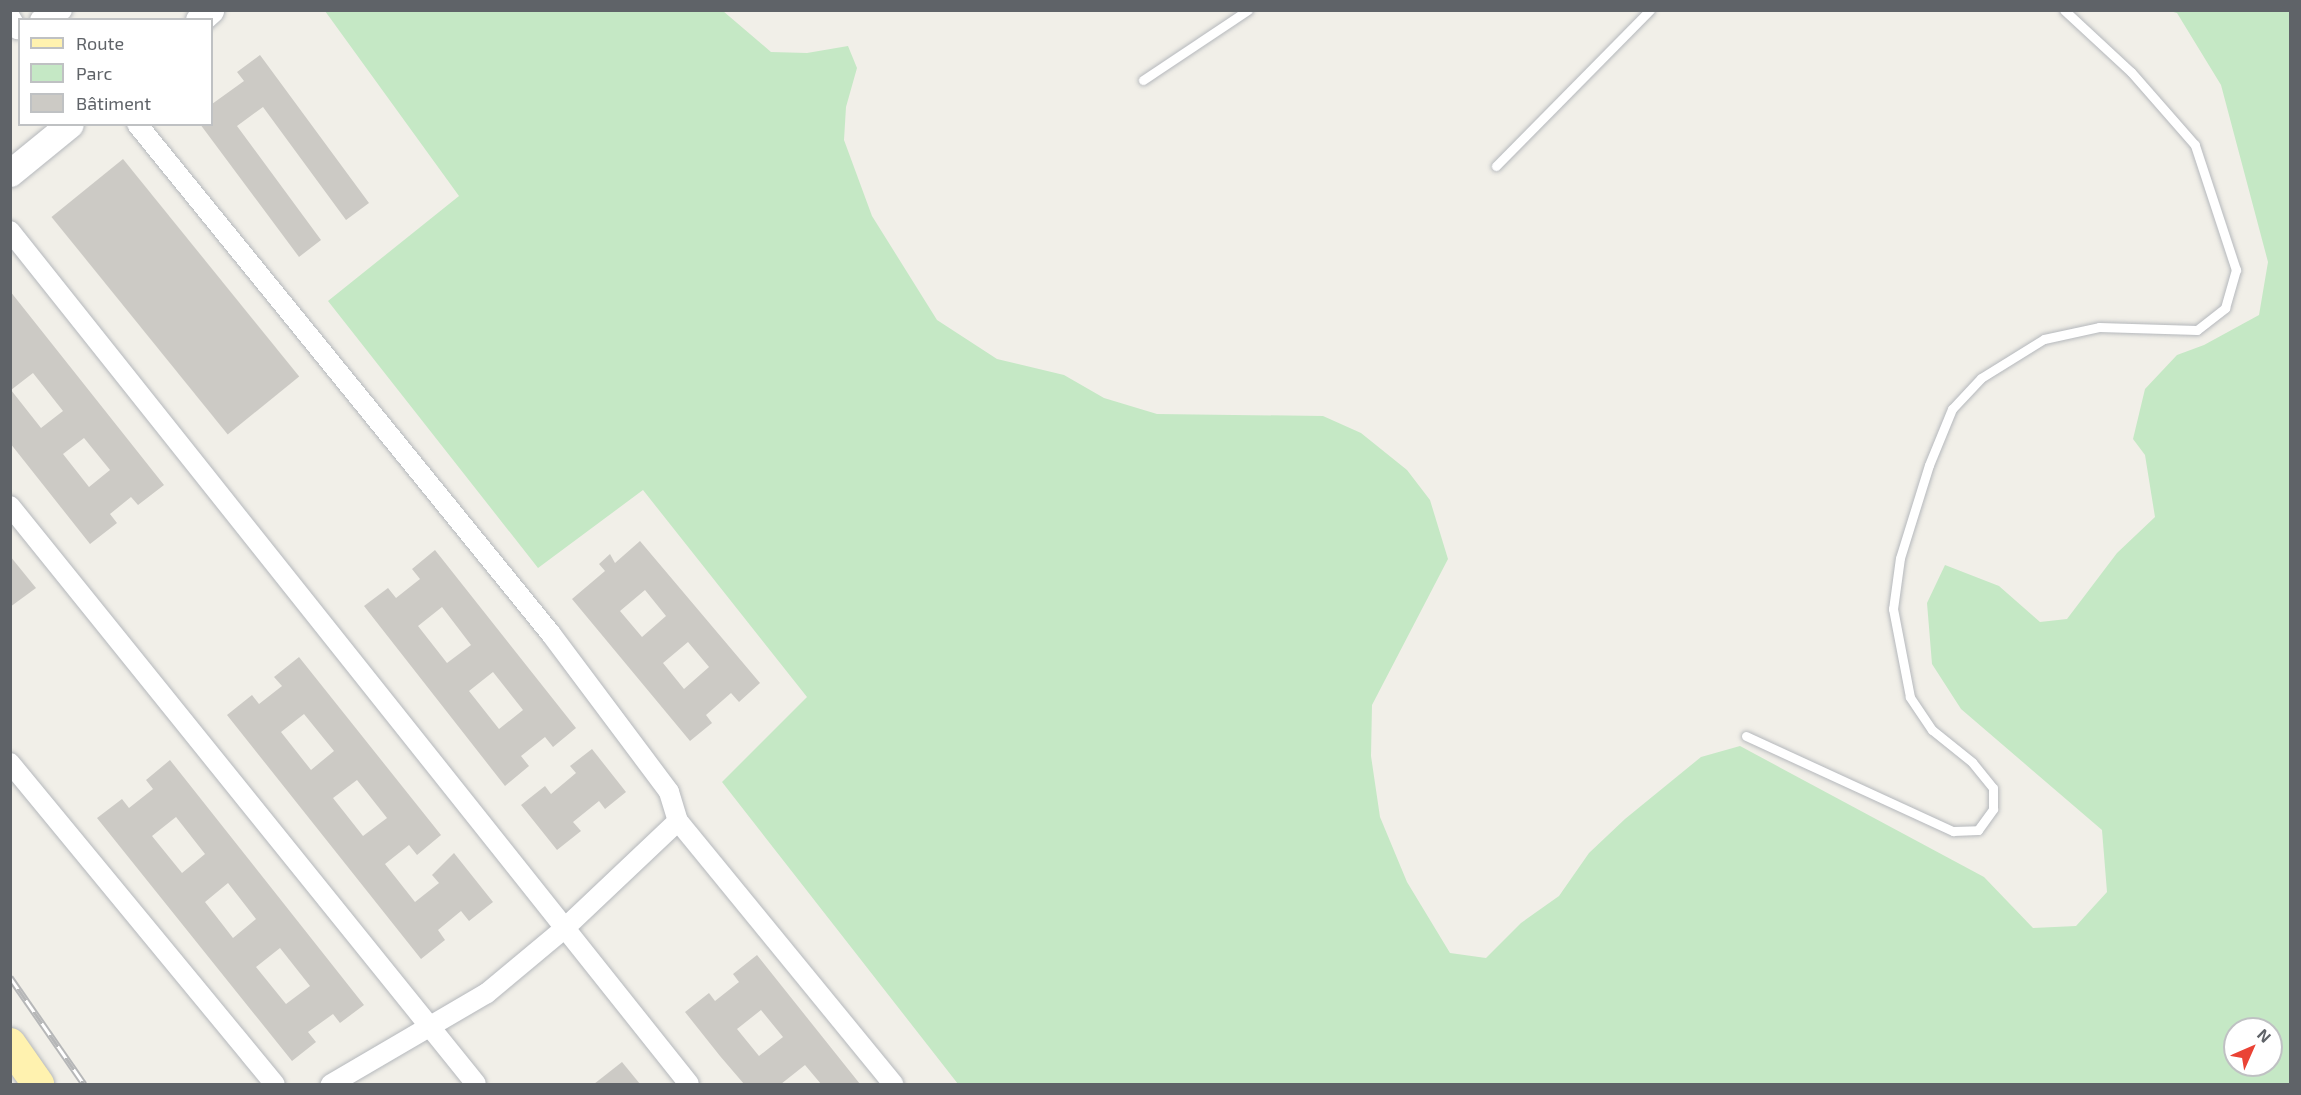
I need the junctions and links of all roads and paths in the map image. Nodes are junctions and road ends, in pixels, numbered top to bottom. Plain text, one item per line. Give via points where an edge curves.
1 (62, 10) edge
2 (1248, 10) edge
3 (1650, 10) edge
4 (2064, 10) edge
5 (44, 18) edge
6 (1143, 80) dead end
7 (68, 126) edge
8 (139, 126) edge
9 (1496, 166) dead end
10 (10, 173) edge
11 (10, 231) edge
12 (10, 506) edge
13 (1746, 736) dead end
14 (10, 763) edge
15 (678, 821) junction
16 (565, 928) junction
17 (431, 1026) junction
18 (10, 1044) edge
19 (38, 1084) edge
20 (275, 1084) edge
21 (331, 1084) edge
22 (476, 1084) edge
23 (689, 1084) edge
24 (893, 1084) edge

1 - 5 street
2 - 6 lane
3 - 9 lane
4 - 13 lane via 2131,72 2195,145 2236,270 2224,308 2197,330 2099,327 2044,339 1981,378 1952,409 1929,465 1900,558 1893,609 1910,697 1932,730 1972,762 1993,788 1993,809 1978,830 1953,831
7 - 10 main road
8 - 15 street via 551,634 669,792
11 - 16 street
12 - 17 street
14 - 20 street
15 - 16 street
15 - 24 street
16 - 17 street via 487,993
16 - 23 street
17 - 21 street
17 - 22 street
18 - 19 main road

